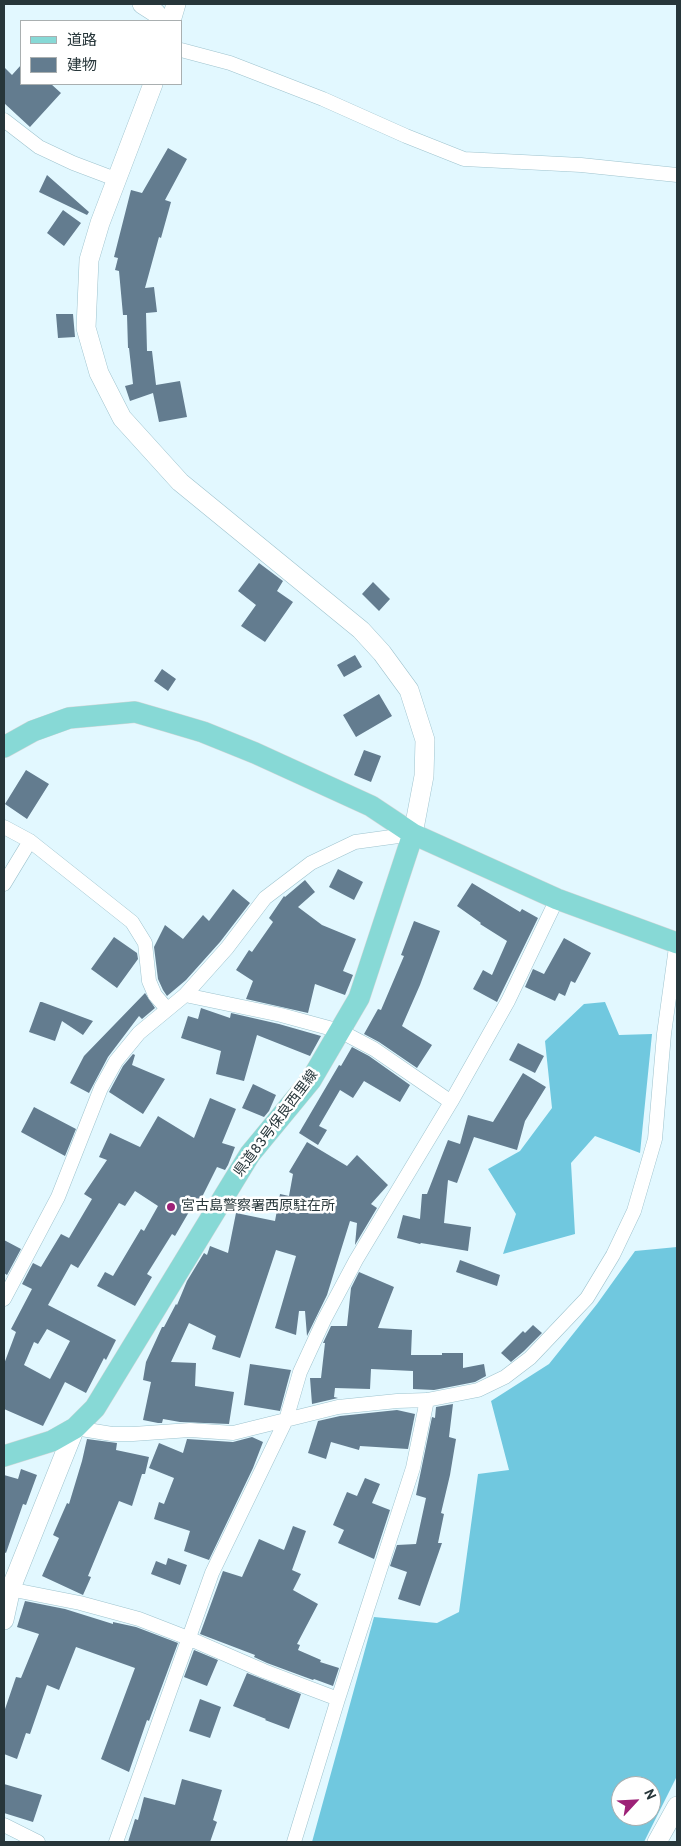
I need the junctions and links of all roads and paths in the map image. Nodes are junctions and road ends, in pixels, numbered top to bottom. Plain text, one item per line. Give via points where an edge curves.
1 (142, 4) edge
2 (176, 4) edge
3 (160, 20) edge
4 (171, 20) edge
5 (182, 50) edge
6 (153, 85) edge
7 (4, 120) edge
8 (677, 175) edge
9 (118, 180) junction
10 (4, 747) edge
11 (4, 827) edge
12 (413, 834) junction
13 (30, 841) junction
14 (4, 884) edge
15 (557, 898) junction
16 (677, 942) edge
17 (185, 995) junction
18 (167, 1009) junction
19 (340, 1031) junction
20 (451, 1102) junction
21 (4, 1299) edge
22 (427, 1400) junction
23 (286, 1420) junction
24 (75, 1428) junction
25 (4, 1456) edge
26 (8, 1588) edge
27 (4, 1620) edge
28 (188, 1638) junction
29 (338, 1699) junction
30 (677, 1806) edge
31 (4, 1825) edge
32 (38, 1842) edge
33 (116, 1842) edge
34 (294, 1842) edge
35 (657, 1842) edge

1 - 3 street via 156,13
2 - 4 street
5 - 8 street via 230,63 464,159 581,165
6 - 9 street
7 - 9 street via 38,147
9 - 12 street via 89,260 86,328 99,373 122,418 180,482 361,630 409,690 426,740 424,776
10 - 12 main road via 69,718 135,712 203,732 255,752 370,806
11 - 13 street
12 - 15 main road
12 - 17 street via 355,842 311,863 265,898
12 - 19 main road, 県道83号保良西里線 via 359,998
13 - 14 street
13 - 18 street via 132,922 145,943 149,981 155,995
15 - 16 main road
15 - 20 street via 508,1001
16 - 22 street via 654,1139 634,1211 613,1255 587,1298 530,1358 505,1377 478,1390
17 - 18 street
17 - 19 street
18 - 21 street via 139,1033 116,1061 101,1088 58,1197
19 - 20 street via 374,1049
19 - 24 main road, 県道83号保良西里線 via 311,1080 250,1154 95,1408
20 - 23 street via 356,1260 324,1320 300,1372
22 - 23 street via 338,1407
22 - 29 street via 413,1468
23 - 24 street via 233,1433 190,1430 112,1434
23 - 28 street via 212,1573
24 - 25 main road, 県道83号保良西里線 via 52,1441
24 - 26 street
26 - 27 street
26 - 28 street via 139,1619
28 - 29 street
28 - 33 street
29 - 34 street
30 - 35 street
31 - 32 street

